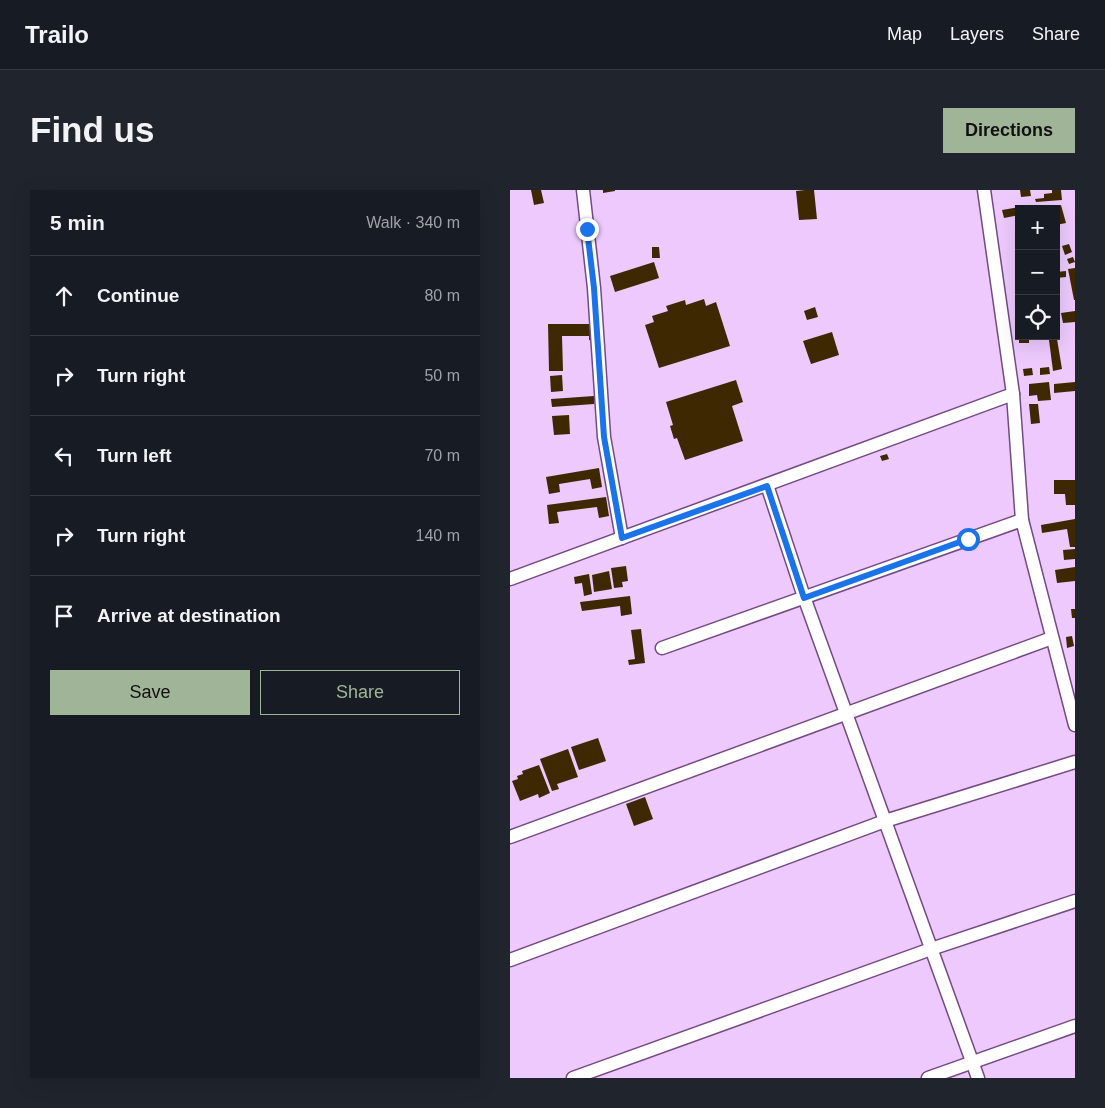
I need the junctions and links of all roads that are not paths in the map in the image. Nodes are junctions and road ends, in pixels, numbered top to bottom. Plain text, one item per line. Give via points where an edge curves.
1 (583, 190) edge
2 (984, 190) edge
3 (1013, 394) junction
4 (767, 486) junction
5 (1022, 520) junction
6 (622, 538) junction
7 (510, 579) edge
8 (804, 598) junction
9 (1052, 638) junction
10 (662, 648) dead end
11 (846, 714) junction
12 (1075, 725) edge
13 (1075, 762) edge
14 (885, 822) junction
15 (510, 837) edge
16 (1075, 901) edge
17 (931, 949) junction
18 (510, 960) edge
19 (1075, 1026) edge
20 (972, 1062) junction
21 (573, 1078) edge
22 (928, 1078) edge
23 (978, 1078) edge

1 - 6 street via 594,288 604,437
2 - 3 street
3 - 4 street
3 - 5 street
4 - 6 street
4 - 8 street
5 - 8 street
5 - 9 street
6 - 7 street
8 - 10 street
8 - 11 street
9 - 11 street
9 - 12 street
11 - 14 street
11 - 15 street
13 - 14 street
14 - 17 street
14 - 18 street
16 - 17 street
17 - 20 street
17 - 21 street
19 - 20 street
20 - 22 street
20 - 23 street

